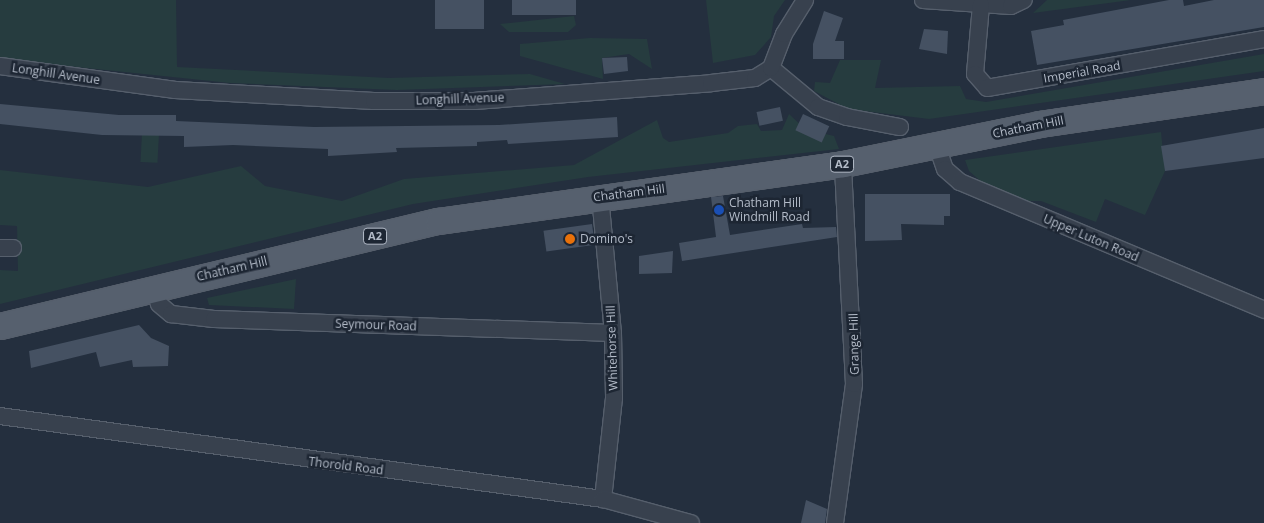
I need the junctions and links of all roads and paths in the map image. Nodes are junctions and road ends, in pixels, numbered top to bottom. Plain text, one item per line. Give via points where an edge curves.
1 (805, 0) edge
2 (923, 0) edge
3 (1024, 0) edge
4 (981, 5) junction
5 (1264, 39) edge
6 (0, 66) edge
7 (771, 68) junction
8 (1264, 91) edge
9 (900, 127) dead end
10 (937, 146) junction
11 (843, 164) junction
12 (600, 196) junction
13 (153, 288) junction
14 (1264, 310) edge
15 (0, 326) edge
16 (613, 333) junction
17 (0, 416) edge
18 (603, 499) junction
19 (691, 523) edge
20 (835, 523) edge

1 - 7 street via 784,34
2 - 4 street
3 - 4 street via 1011,6
4 - 5 street, Imperial Road via 975,74 987,88
6 - 7 street, Longhill Avenue via 176,90 374,101 474,101 711,82 755,78
7 - 9 street via 818,107 847,118
8 - 10 main road, Chatham Hill / A2 via 1048,122
10 - 11 main road, Chatham Hill / A2
10 - 14 street, Upper Luton Road via 945,169 960,182
11 - 12 main road, Chatham Hill / A2
11 - 20 street, Grange Hill via 854,384
12 - 13 main road, Chatham Hill / A2 via 438,221
12 - 16 street, Whitehorse Hill
13 - 15 main road, Chatham Hill / A2
13 - 16 street, Seymour Road via 159,304 169,312 205,318
16 - 18 street, Whitehorse Hill via 614,398
17 - 18 street, Thorold Road
18 - 19 street, Thorold Road

